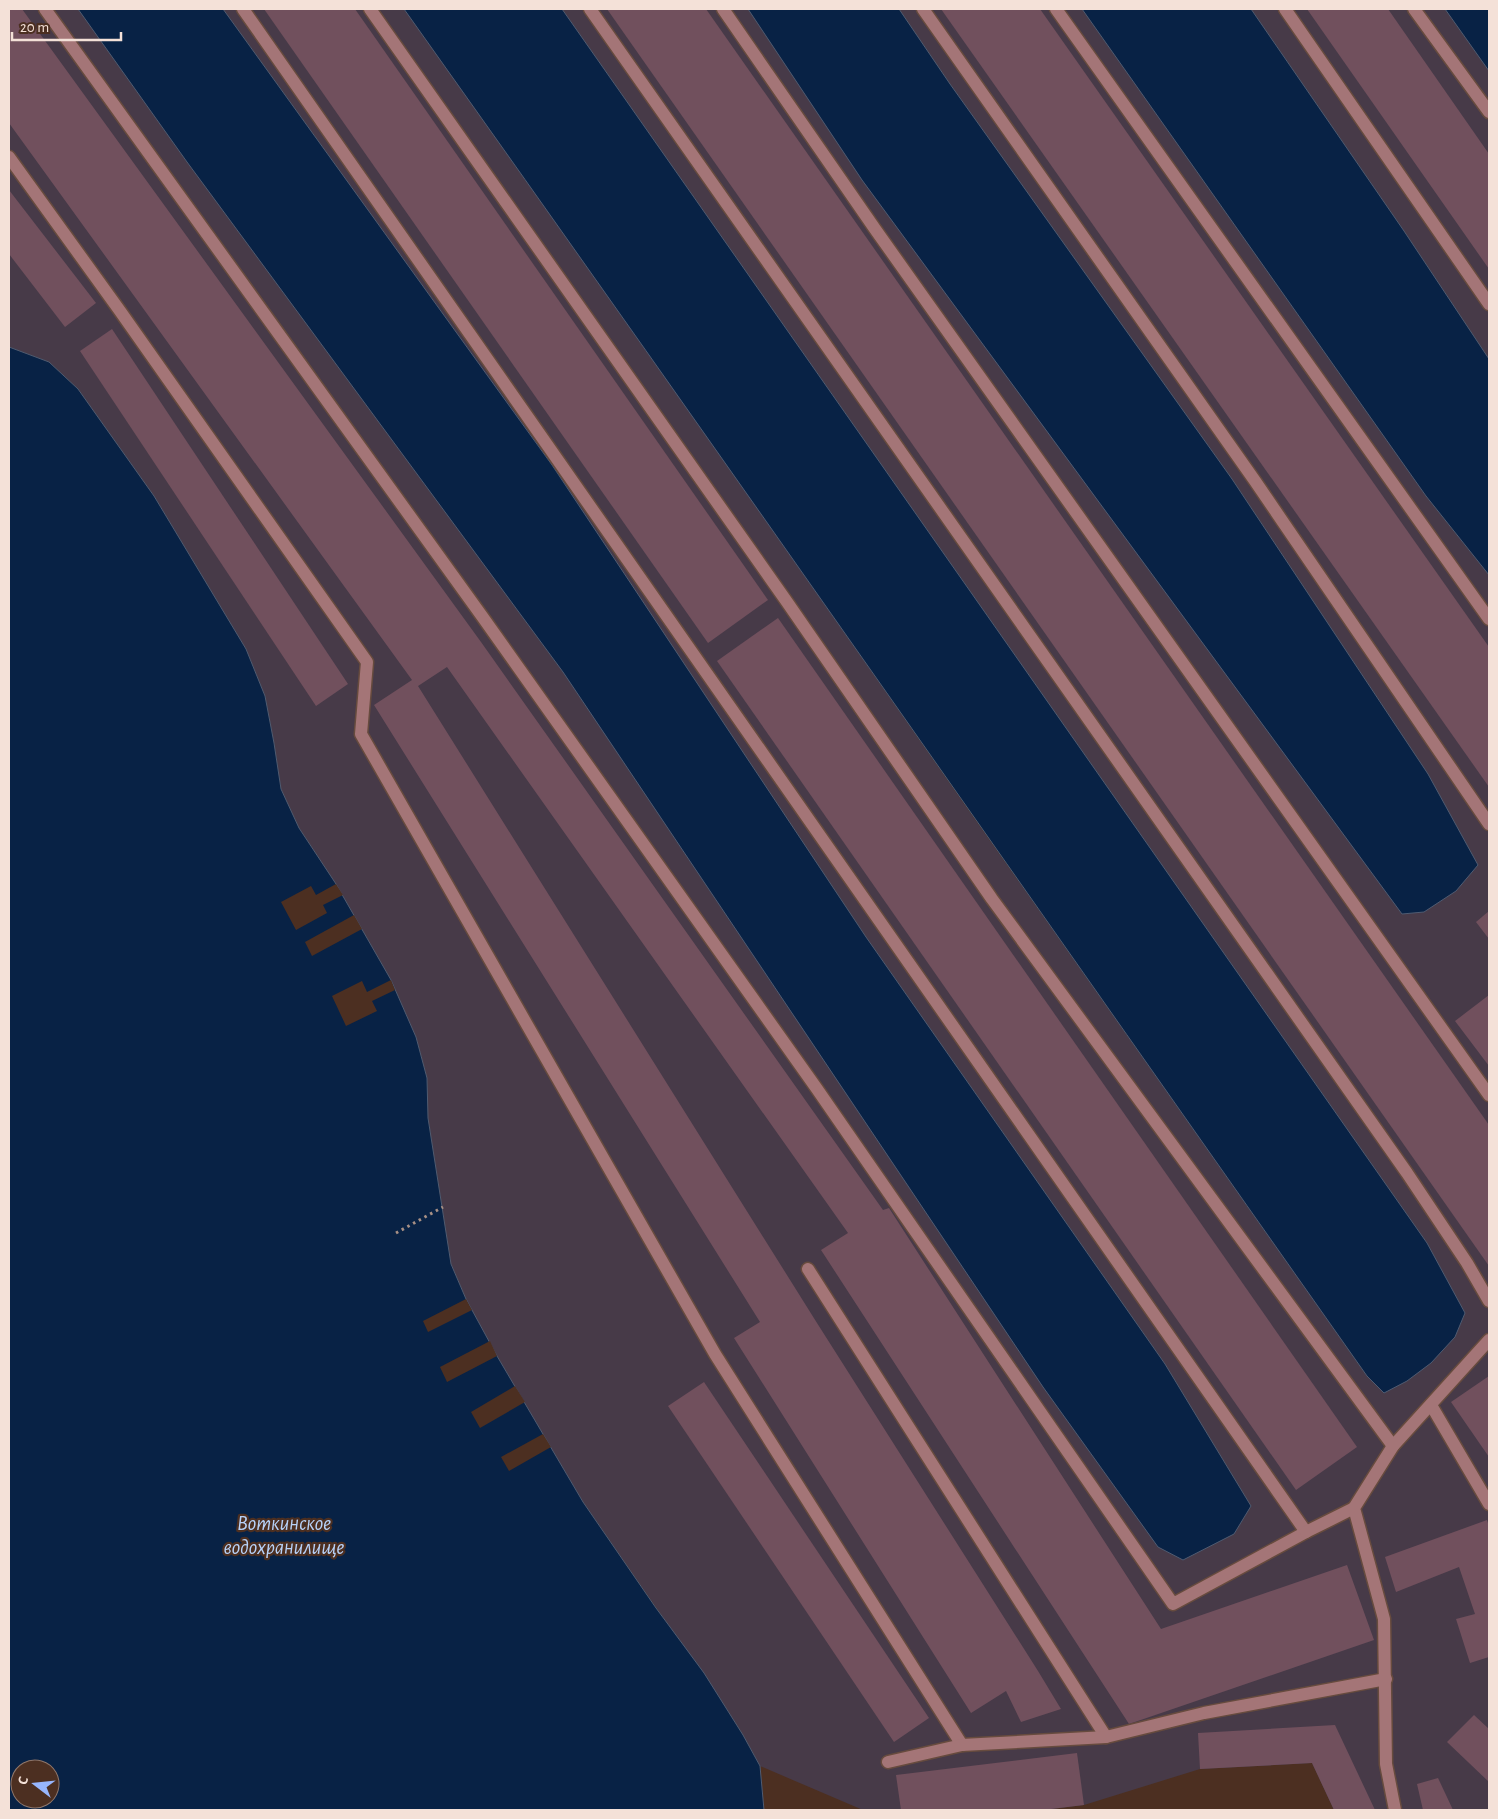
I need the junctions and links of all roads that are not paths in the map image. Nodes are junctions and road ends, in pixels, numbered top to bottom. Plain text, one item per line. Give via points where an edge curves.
1 (45, 9) edge
2 (243, 9) edge
3 (370, 9) edge
4 (590, 9) edge
5 (723, 9) edge
6 (923, 9) edge
7 (1056, 9) edge
8 (1285, 9) edge
9 (1414, 9) edge
10 (1489, 112) edge
11 (9, 157) edge
12 (1489, 304) edge
13 (1489, 619) edge
14 (1489, 824) edge
15 (1489, 1095) edge
16 (808, 1269) dead end
17 (1489, 1302) edge
18 (1489, 1340) edge
19 (1431, 1405) junction
20 (1393, 1446) junction
21 (1489, 1504) edge
22 (1354, 1508) junction
23 (1306, 1532) junction
24 (1386, 1679) junction
25 (1106, 1737) junction
26 (962, 1745) junction
27 (888, 1762) dead end
28 (1395, 1810) edge

1 - 23 lane via 817,1088 1173,1604
2 - 23 lane
3 - 20 lane via 992,899
4 - 17 lane via 1407,1173
5 - 15 lane via 875,229
6 - 14 lane via 1255,482
7 - 13 lane
8 - 12 lane
9 - 10 lane
11 - 26 lane via 367,662 361,734 715,1354
16 - 25 lane
18 - 19 lane
19 - 20 lane
19 - 21 lane
20 - 22 lane
22 - 23 lane
22 - 24 lane via 1384,1619
24 - 25 lane via 1204,1713
24 - 28 lane via 1386,1764
25 - 26 lane
26 - 27 lane

